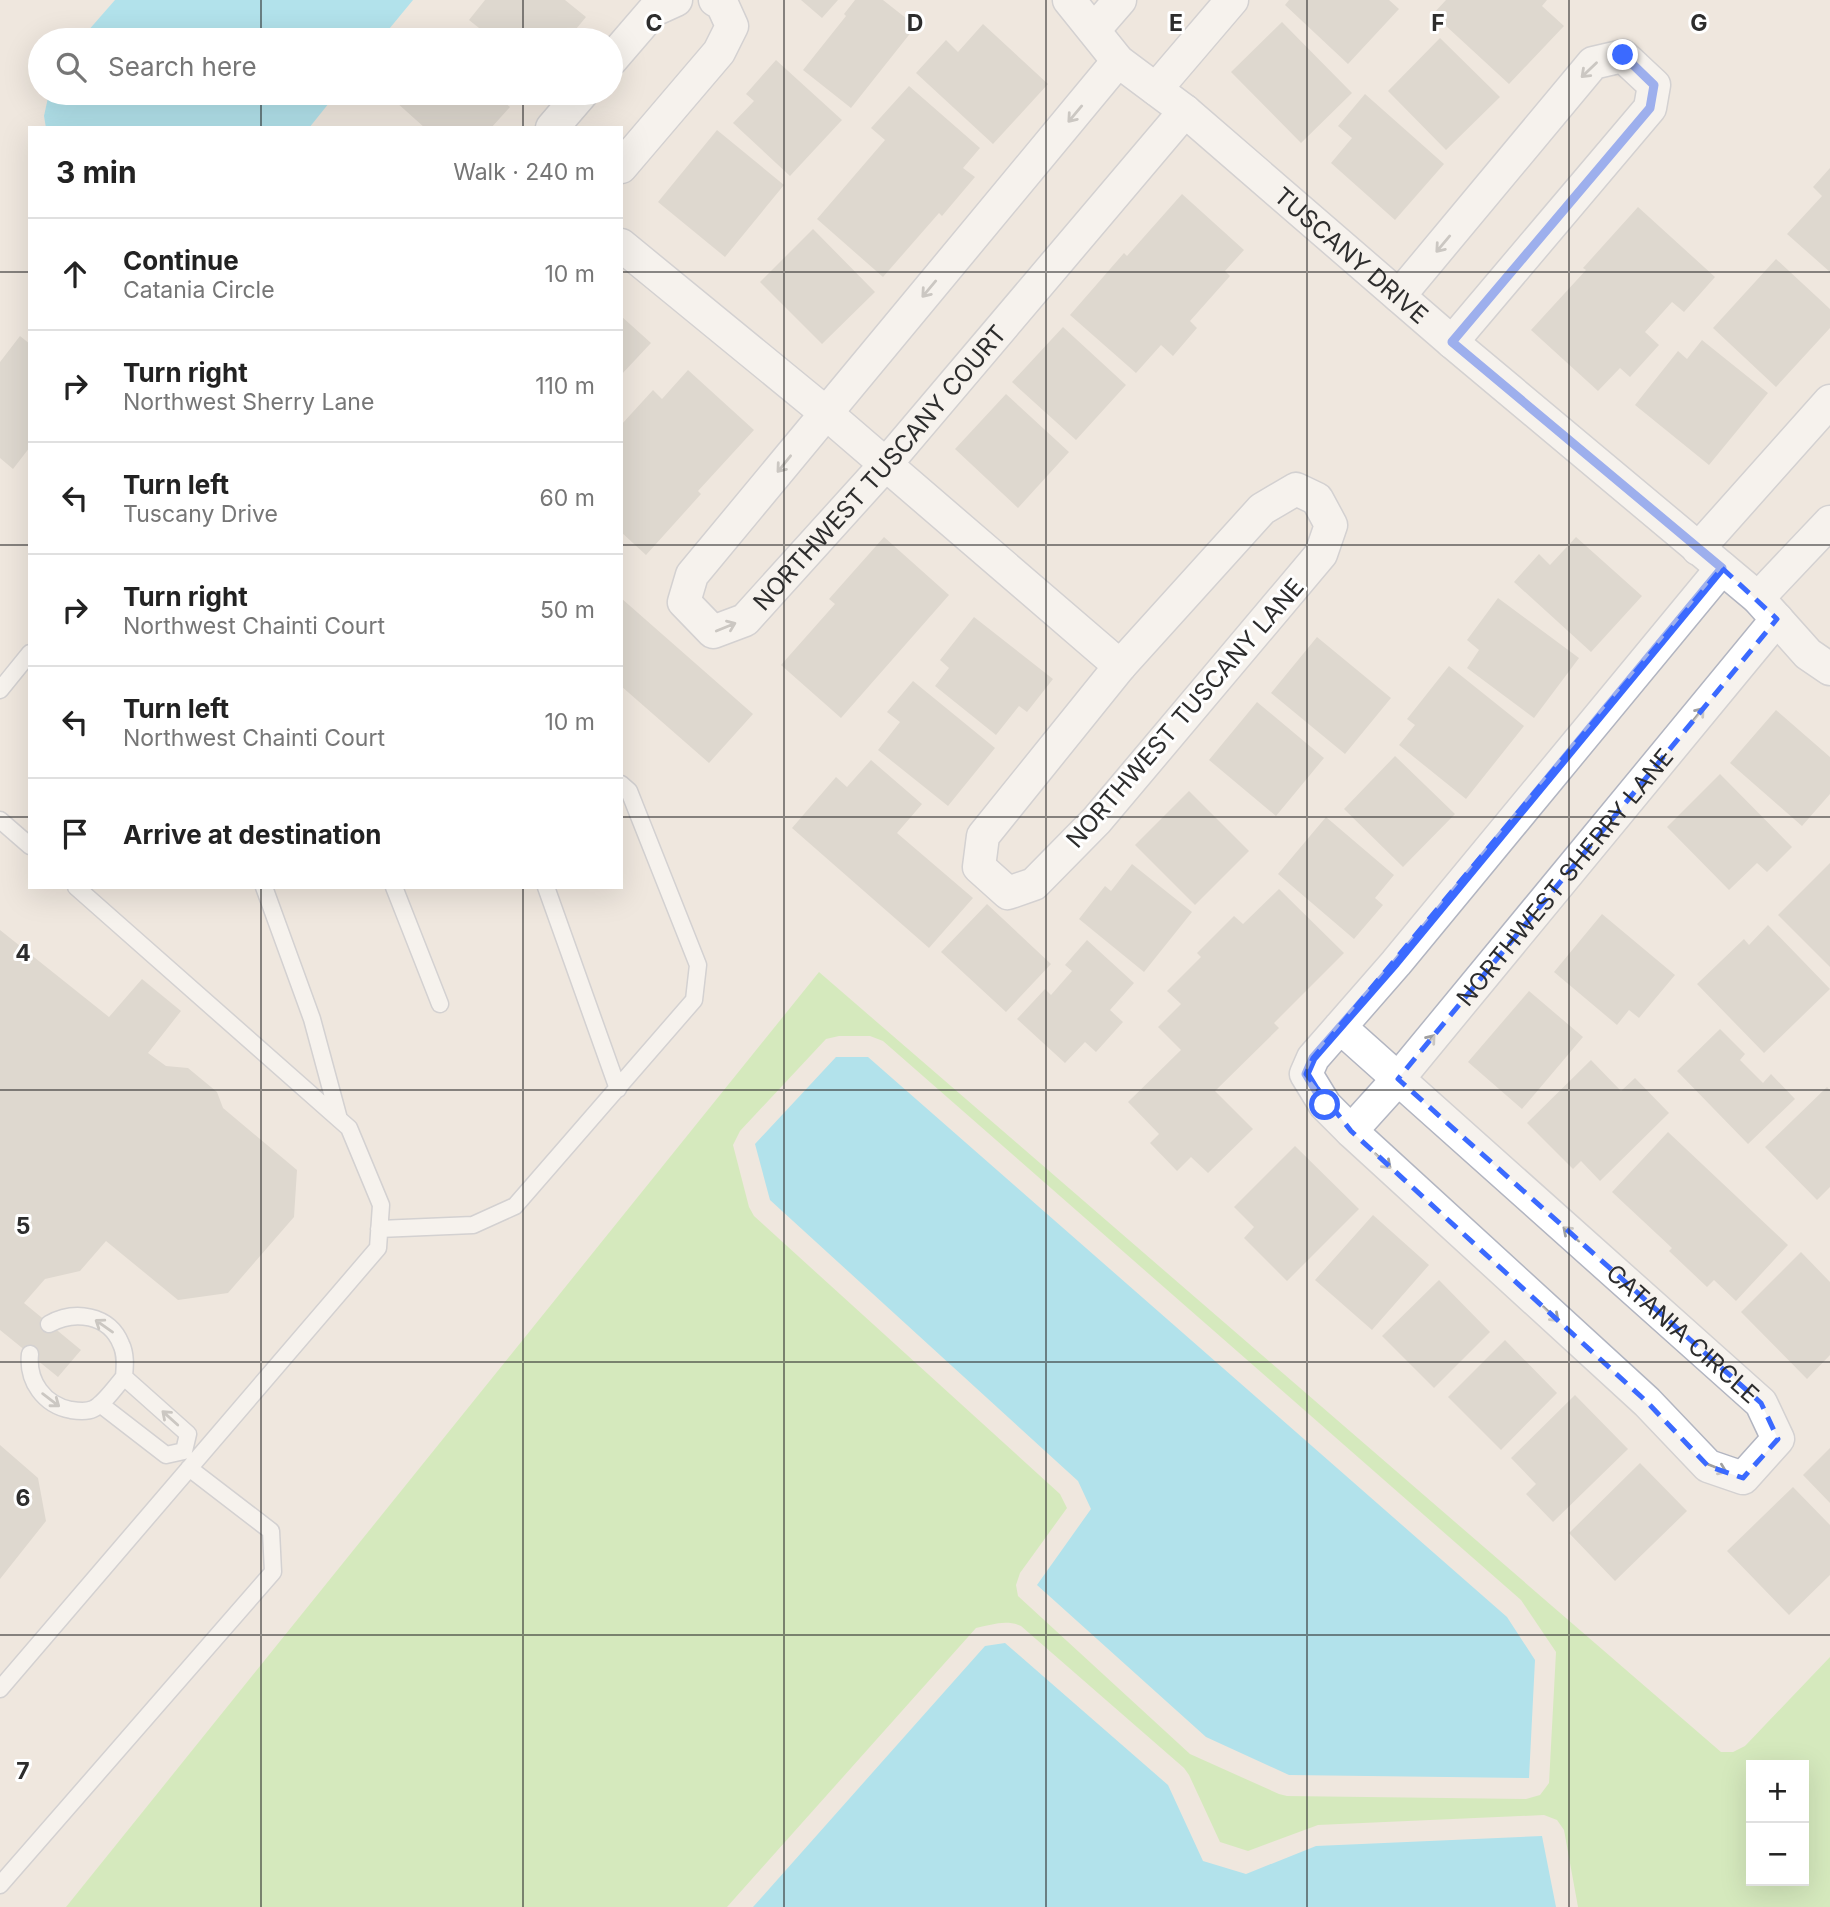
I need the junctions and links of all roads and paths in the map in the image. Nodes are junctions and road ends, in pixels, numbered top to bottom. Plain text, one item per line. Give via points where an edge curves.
1 (676, 0) edge
2 (715, 0) edge
3 (1069, 0) edge
4 (1120, 0) edge
5 (1232, 0) edge
6 (1094, 30) junction
7 (623, 46) edge
8 (1118, 61) junction
9 (1156, 89) junction
10 (572, 105) edge
11 (1185, 111) junction
12 (554, 126) edge
13 (623, 165) edge
14 (623, 247) edge
15 (1399, 296) junction
16 (1452, 342) junction
17 (1830, 401) edge
18 (826, 412) junction
19 (886, 464) junction
20 (1830, 522) edge
21 (1710, 559) junction
22 (1767, 609) junction
23 (28, 655) edge
24 (1120, 666) junction
25 (1830, 669) edge
26 (0, 690) edge
27 (623, 786) edge
28 (0, 820) edge
29 (28, 844) edge
30 (78, 889) edge
31 (265, 889) edge
32 (395, 889) edge
33 (547, 889) edge
34 (439, 1004) dead end
35 (1340, 1027) junction
36 (1398, 1079) junction
37 (618, 1089) junction
38 (339, 1119) junction
39 (1351, 1131) junction
40 (379, 1229) junction
41 (49, 1324) dead end
42 (30, 1354) dead end
43 (124, 1377) junction
44 (100, 1404) junction
45 (189, 1460) junction
46 (0, 1689) edge
47 (0, 1885) edge

1 - 7 street via 654,10
2 - 13 street via 722,4 732,26 719,52
3 - 6 street, TUSCANY DRIVE
4 - 6 street
5 - 9 street
6 - 8 street, TUSCANY DRIVE
8 - 9 street, TUSCANY DRIVE
8 -> 18 street, NORTHWEST TUSCANY COURT
9 - 11 street, TUSCANY DRIVE
10 - 12 street
11 - 15 street, TUSCANY DRIVE
11 - 19 street, NORTHWEST TUSCANY COURT
14 - 18 street
15 - 16 street, TUSCANY DRIVE
16 -> 15 street via 1650,108 1654,85 1623,55 1593,63
16 - 21 street, TUSCANY DRIVE
17 - 21 street
18 - 19 street
18 -> 19 street, NORTHWEST TUSCANY COURT via 692,575 684,602 713,632 745,620
19 - 24 street
20 - 22 street, NORTHWEST SHERRY LANE
21 - 22 street, TUSCANY DRIVE
21 - 35 street via 1405,952
22 - 25 street, TUSCANY DRIVE via 1808,654
36 -> 22 street, NORTHWEST SHERRY LANE
23 - 26 lane
24 - 24 street, NORTHWEST TUSCANY LANE via 983,836 979,867 1008,893 1034,884 1097,820 1321,554 1331,525 1317,499 1296,489 1262,509
27 - 37 lane via 629,791 698,965 694,1000
28 - 29 lane
30 - 38 lane
31 - 38 lane via 312,1019
32 - 34 lane
33 - 37 lane
35 - 36 street, CATANIA CIRCLE
35 - 39 street, CATANIA CIRCLE via 1313,1058 1306,1074 1325,1105
36 - 39 street, NORTHWEST SHERRY LANE
39 -> 36 street, CATANIA CIRCLE via 1647,1402 1708,1466 1743,1478 1778,1439 1760,1403
37 - 40 lane via 514,1206 473,1225
38 - 40 lane via 349,1128 381,1205
40 - 45 lane via 378,1248
43 -> 41 lane via 121,1343 99,1320 68,1316
42 -> 44 lane via 31,1375 48,1401 78,1411
43 - 44 lane
45 -> 43 lane via 188,1434
44 - 45 lane via 166,1455
45 - 46 lane
45 - 47 lane via 271,1531 273,1572

